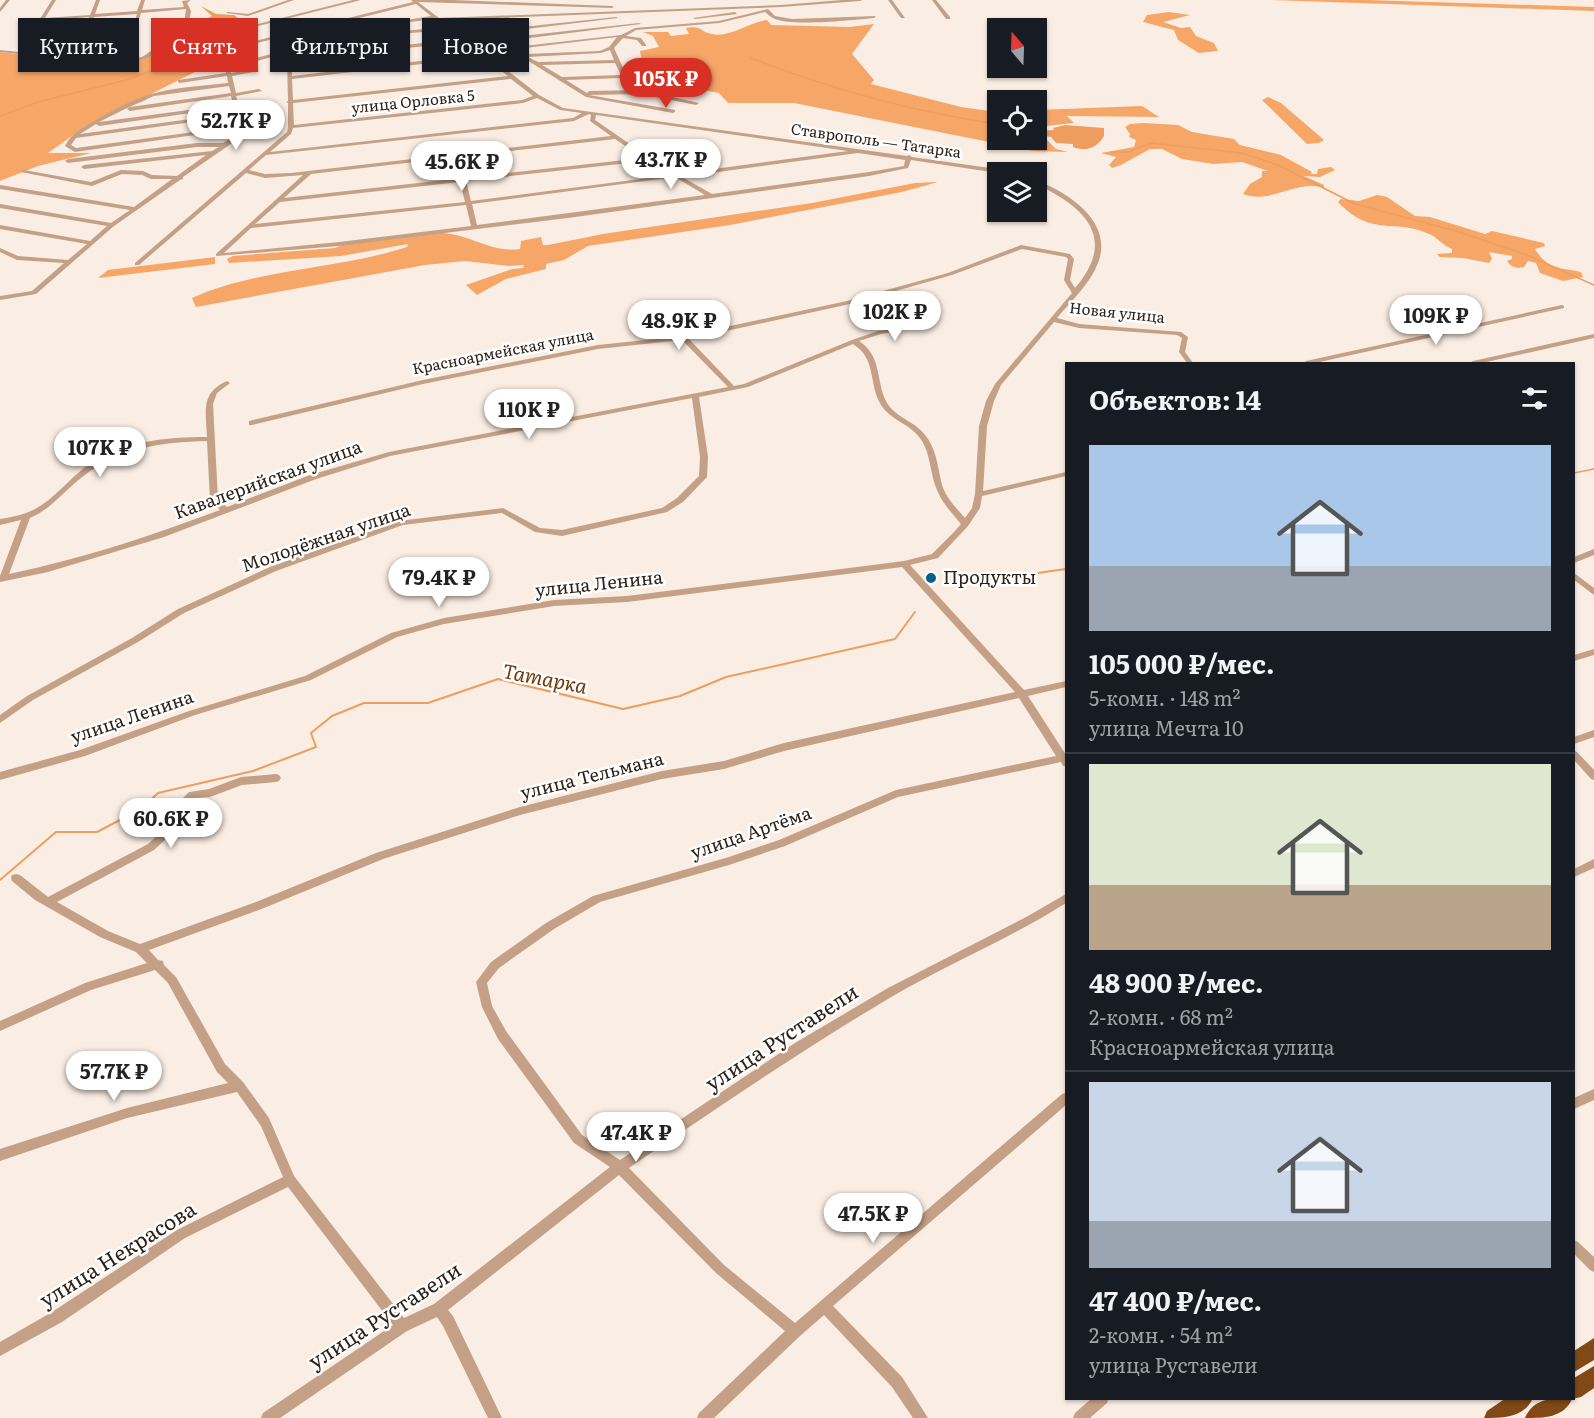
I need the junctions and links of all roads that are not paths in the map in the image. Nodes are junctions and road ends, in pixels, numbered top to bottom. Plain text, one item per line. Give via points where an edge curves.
1 (8, 0) edge
2 (54, 0) edge
3 (98, 0) edge
4 (143, 0) edge
5 (189, 0) edge
6 (292, 0) edge
7 (359, 0) edge
8 (768, 0) edge
9 (860, 0) edge
10 (890, 0) edge
11 (934, 0) edge
12 (414, 1) edge
13 (466, 1) edge
14 (187, 8) junction
15 (636, 10) junction
16 (660, 10) junction
17 (764, 10) junction
18 (0, 11) edge
19 (140, 12) junction
20 (228, 12) dead end
21 (92, 16) junction
22 (874, 17) dead end
23 (903, 17) dead end
24 (42, 18) edge
25 (66, 18) edge
26 (138, 18) edge
27 (187, 18) edge
28 (437, 18) joint
29 (948, 18) dead end
30 (258, 25) edge
31 (529, 28) edge
32 (529, 37) edge
33 (621, 37) junction
34 (258, 41) edge
35 (644, 45) dead end
36 (611, 48) junction
37 (529, 49) edge
38 (0, 51) edge
39 (18, 52) edge
40 (270, 55) edge
41 (529, 55) edge
42 (529, 60) edge
43 (618, 61) junction
44 (422, 63) edge
45 (536, 65) junction
46 (249, 72) edge
47 (289, 72) edge
48 (507, 72) edge
49 (229, 75) junction
50 (625, 76) junction
51 (513, 77) junction
52 (289, 78) junction
53 (560, 79) junction
54 (180, 81) dead end
55 (231, 84) junction
56 (259, 91) dead end
57 (641, 92) junction
58 (583, 93) junction
59 (233, 94) junction
60 (537, 96) junction
61 (255, 102) dead end
62 (289, 102) junction
63 (696, 103) dead end
64 (236, 104) junction
65 (122, 110) junction
66 (673, 111) dead end
67 (239, 114) junction
68 (591, 116) junction
69 (93, 123) junction
70 (241, 127) junction
71 (291, 127) junction
72 (71, 137) junction
73 (615, 137) junction
74 (226, 145) junction
75 (857, 150) junction
76 (215, 153) junction
77 (267, 154) junction
78 (909, 157) junction
79 (648, 159) junction
80 (68, 161) dead end
81 (84, 167) dead end
82 (987, 169) edge
83 (247, 171) junction
84 (24, 172) dead end
85 (309, 173) junction
86 (677, 177) junction
87 (181, 178) junction
88 (463, 181) junction
89 (1047, 186) edge
90 (0, 187) edge
91 (711, 196) junction
92 (277, 201) junction
93 (469, 203) junction
94 (0, 206) edge
95 (136, 209) junction
96 (112, 225) junction
97 (0, 227) edge
98 (248, 227) junction
99 (474, 227) junction
100 (91, 243) junction
101 (0, 250) edge
102 (71, 262) junction
103 (137, 264) dead end
104 (1075, 293) junction
105 (0, 298) edge
106 (1562, 307) dead end
107 (1052, 319) junction
108 (928, 324) dead end
109 (1594, 336) edge
110 (684, 338) junction
111 (854, 341) junction
112 (1189, 362) edge
113 (1311, 362) edge
114 (1477, 362) edge
115 (227, 384) dead end
116 (733, 389) junction
117 (695, 396) junction
118 (252, 423) dead end
119 (211, 439) junction
120 (1065, 474) edge
121 (979, 494) junction
122 (224, 509) junction
123 (26, 518) junction
124 (0, 522) edge
125 (965, 524) junction
126 (1594, 552) edge
127 (1575, 560) edge
128 (904, 564) junction
129 (1575, 577) edge
130 (2, 579) edge
131 (1594, 592) edge
132 (1594, 652) edge
133 (1575, 658) edge
134 (1065, 684) edge
135 (1021, 693) junction
136 (0, 720) edge
137 (1594, 733) edge
138 (1575, 741) edge
139 (1575, 756) edge
140 (1065, 761) edge
141 (0, 776) edge
142 (1594, 776) edge
143 (276, 778) dead end
144 (1594, 863) edge
145 (1575, 872) edge
146 (16, 878) dead end
147 (1065, 899) edge
148 (49, 902) junction
149 (140, 949) junction
150 (159, 964) junction
151 (0, 1026) edge
152 (239, 1086) junction
153 (1594, 1094) edge
154 (1065, 1099) edge
155 (1575, 1104) edge
156 (0, 1155) edge
157 (620, 1167) junction
158 (291, 1180) junction
159 (1575, 1247) edge
160 (1594, 1266) edge
161 (824, 1306) junction
162 (439, 1309) junction
163 (402, 1326) junction
164 (795, 1331) junction
165 (0, 1348) edge
166 (1594, 1348) edge
167 (1575, 1361) edge
168 (1594, 1376) edge
169 (1575, 1389) edge
170 (1100, 1400) edge
171 (1520, 1400) edge
172 (1560, 1400) edge
173 (268, 1418) edge
174 (495, 1418) edge
175 (704, 1418) edge
176 (921, 1418) edge
177 (1080, 1418) edge
178 (1494, 1418) edge
179 (1535, 1418) edge

1 - 18 street
2 - 24 street
3 - 21 street
4 - 19 street
5 - 14 street via 184,2
6 - 20 street via 248,15
7 - 30 street
8 - 17 street
9 - 17 street
10 - 23 street
11 - 29 street
12 - 13 street
12 - 28 street, Ставрополь — Татарка
12 - 34 street
13 - 15 street
14 - 19 street
14 - 27 street
15 - 16 street
15 - 28 street
16 - 17 street
16 - 31 street
17 - 22 street via 780,18
17 - 32 street
17 - 33 street via 719,22 635,29
19 - 21 street
19 - 26 street
21 - 25 street
33 - 35 street via 639,39
33 - 36 street
33 - 37 street
36 - 41 street
36 - 43 street
38 - 39 street
40 - 49 street via 231,64 227,67
42 - 45 street
43 - 45 street
43 - 50 street
44 - 52 street
45 - 53 street
46 - 49 street
47 - 52 street
48 - 51 street, Ставрополь — Татарка
49 - 54 street
49 - 55 street
50 - 53 street
50 - 57 street via 628,84 644,89
51 - 60 street, Ставрополь — Татарка
51 - 62 street
52 - 62 street
53 - 58 street
55 - 59 street
55 - 65 street via 153,94
56 - 59 street
57 - 58 street
57 - 63 street
58 - 66 street
59 - 64 street
59 - 65 street
60 - 68 street, Ставрополь — Татарка via 555,106
60 - 71 street, улица Орловка 5 via 523,101
61 - 64 street
62 - 71 street
64 - 67 street
64 - 69 street
65 - 69 street
67 - 70 street
67 - 72 street
68 - 73 street
68 - 75 street, Ставрополь — Татарка
68 - 77 street
69 - 72 street
70 - 72 street via 75,150 68,146
70 - 74 street
71 - 77 street
73 - 79 street
73 - 85 street
74 - 76 street
74 - 80 street
75 - 78 street, Ставрополь — Татарка
75 - 86 street
76 - 81 street
76 - 87 street
77 - 83 street
78 - 82 street, Ставрополь — Татарка
78 - 91 street via 908,164 901,169
79 - 86 street
79 - 88 street
83 - 85 street via 265,176
83 - 103 street
84 - 87 street via 92,184 129,172
85 - 92 street
86 - 91 street
86 - 93 street
87 - 95 street
88 - 92 street
88 - 93 street
89 - 104 street via 1084,211 1098,238 1097,263
90 - 95 street
91 - 99 street
92 - 98 street
93 - 98 street
93 - 99 street
94 - 96 street
95 - 96 street
96 - 100 street
97 - 100 street
98 - 99 street via 218,255
100 - 102 street
101 - 102 street via 17,258
102 - 105 street via 34,293
104 - 107 street
104 - 110 street, Красноармейская улица via 1067,280 1071,259 1068,255 1021,247 950,274 848,303
106 - 113 street
107 - 112 street, Новая улица via 1079,326 1179,333 1185,337 1182,352
107 - 121 street via 998,384 990,401 981,437
108 - 111 street, Кавалерийская улица
109 - 114 street
110 - 116 street
110 - 118 street, Красноармейская улица via 598,346 423,381
111 - 116 street, Кавалерийская улица
111 - 125 street via 866,349 875,364 885,405 913,425 930,447 944,498
115 - 119 street via 214,392 209,404
116 - 117 street, Кавалерийская улица
117 - 122 street, Кавалерийская улица via 389,454
117 - 136 street, Молодёжная улица via 703,477 664,510 562,533 538,530 503,510 402,523 273,569 181,611 30,698
119 - 122 street via 214,500
119 - 123 street via 157,441 128,447 78,477 51,505
120 - 121 street
121 - 125 street, улица Ленина
122 - 130 street, Кавалерийская улица via 161,535
123 - 124 street
123 - 130 street
125 - 128 street, улица Ленина via 935,556
126 - 127 street
128 - 135 street
128 - 141 street, улица Ленина via 627,599 554,603 444,621 394,635 308,678
129 - 131 street
132 - 133 street
134 - 135 street, улица Тельмана
135 - 140 street
135 - 149 street, улица Тельмана via 520,811 380,856
137 - 138 street
139 - 142 street
140 - 157 street, улица Артёма via 896,794 782,843 597,898 568,913 495,965 481,982 502,1035 578,1139
143 - 148 street via 241,781 210,793 192,795 175,812 177,824 151,847
144 - 145 street
146 - 148 street
147 - 157 street, улица Руставели via 883,997 800,1047
148 - 149 street via 104,934
149 - 150 street
150 - 151 street via 89,986
150 - 152 street via 221,1068
152 - 156 street via 128,1113
152 - 158 street via 265,1122
153 - 155 street
154 - 161 street
157 - 162 street, улица Руставели
157 - 164 street via 720,1269
158 - 163 street
158 - 165 street, улица Некрасова via 181,1233 57,1317
159 - 160 street
161 - 164 street
161 - 176 street via 897,1382
162 - 163 street, улица Руставели
162 - 174 street
163 - 173 street, улица Руставели
164 - 175 street
166 - 167 highway
168 - 169 highway
170 - 177 street
171 - 178 highway
172 - 179 highway

